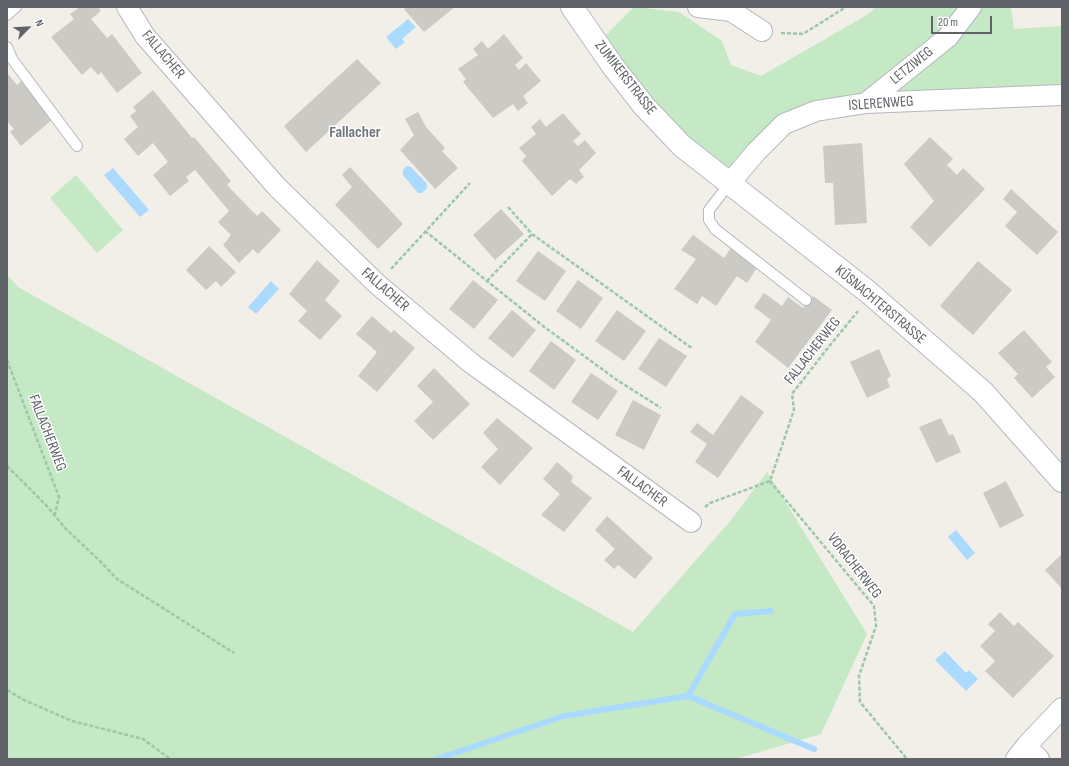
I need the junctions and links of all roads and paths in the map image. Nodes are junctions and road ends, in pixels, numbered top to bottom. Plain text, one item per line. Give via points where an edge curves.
1 (16, 7) edge
2 (127, 7) edge
3 (572, 7) edge
4 (698, 7) edge
5 (846, 7) edge
6 (971, 7) edge
7 (7, 15) edge
8 (762, 31) joint
9 (7, 47) edge
10 (1062, 95) edge
11 (866, 103) junction
12 (78, 146) dead end
13 (682, 146) joint
14 (470, 183) dead end
15 (729, 184) junction
16 (508, 207) dead end
17 (425, 231) junction
18 (532, 234) junction
19 (487, 281) junction
20 (377, 284) junction
21 (806, 300) dead end
22 (859, 311) dead end
23 (693, 349) dead end
24 (7, 360) edge
25 (661, 408) dead end
26 (7, 466) edge
27 (770, 481) junction
28 (1062, 481) edge
29 (54, 515) junction
30 (691, 522) joint
31 (234, 653) dead end
32 (7, 690) edge
33 (1062, 708) edge
34 (1027, 755) edge
35 (170, 759) edge
36 (907, 759) edge

1 - 7 lane
2 - 20 street, FALLACHER via 145,36 277,187
3 - 13 main road, ZUMIKERSTRASSE via 644,106
4 - 8 street via 731,11
5 - 8 path via 804,34
6 - 11 street, LETZIWEG via 948,37
9 - 12 lane via 12,59
10 - 11 street, ISLERENWEG
11 - 15 street, ISLERENWEG via 816,111 784,124
13 - 15 main road, KÜSNACHTERSTRASSE
14 - 17 path
15 - 21 lane via 708,210 709,220 715,229
15 - 28 main road, KÜSNACHTERSTRASSE via 867,291 983,392
16 - 18 path
17 - 19 path
17 - 20 path
18 - 19 path
18 - 23 path
19 - 25 path via 543,326 617,380
20 - 30 street, FALLACHER via 471,363
22 - 27 path, FALLACHERWEG via 792,394 794,410
24 - 29 path, FALLACHERWEG via 59,497
26 - 29 path
27 - 30 path via 710,503
27 - 36 path, VORACHERWEG via 874,606 876,626 859,676 860,702
29 - 31 path via 117,579
32 - 35 path via 72,721 143,739
33 - 34 street

